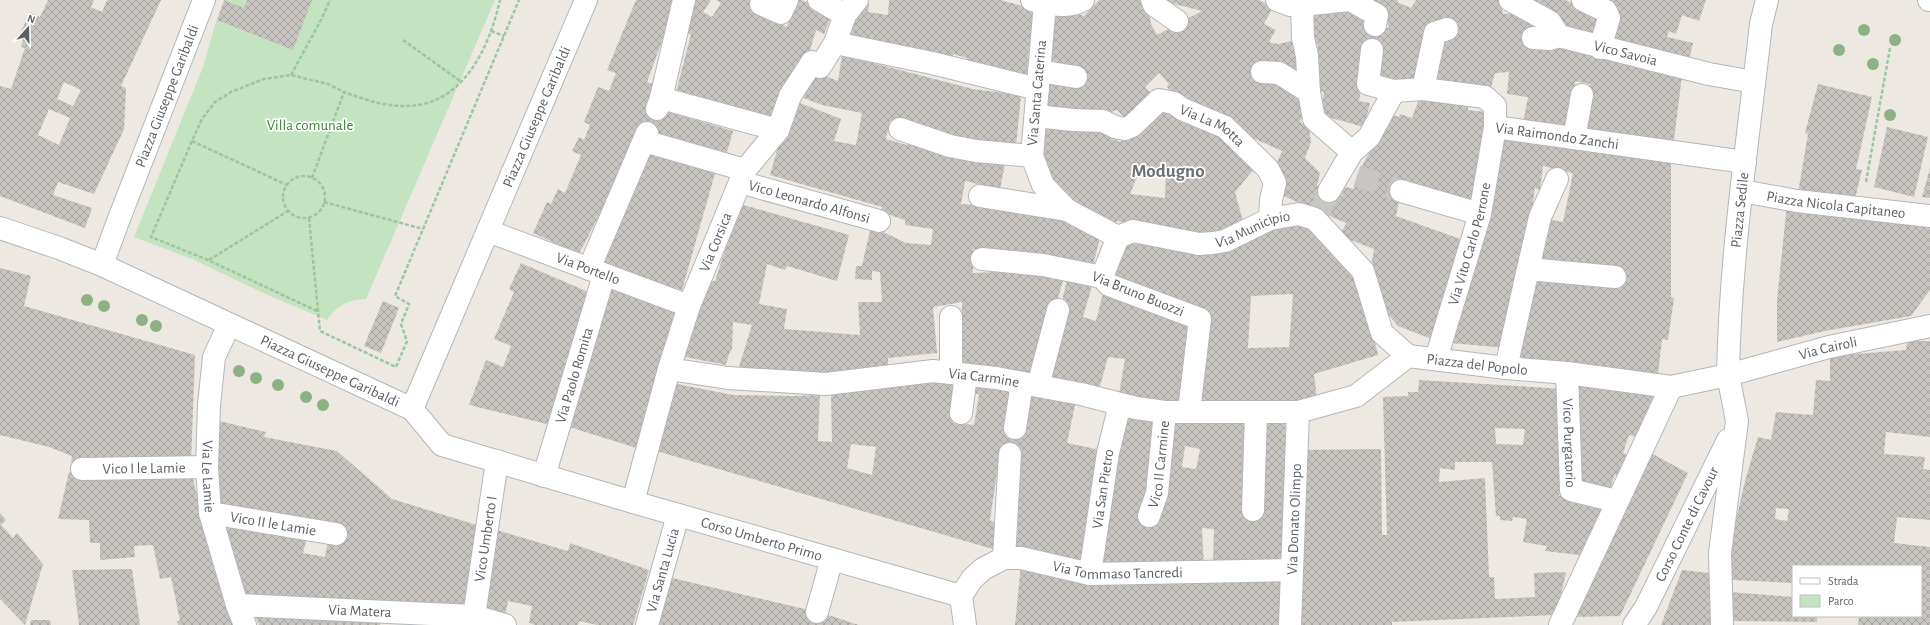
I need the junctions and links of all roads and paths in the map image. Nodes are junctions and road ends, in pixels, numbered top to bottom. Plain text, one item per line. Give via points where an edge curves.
1 (204, 0) edge
2 (330, 0) edge
3 (500, 0) edge
4 (520, 0) edge
5 (586, 0) edge
6 (684, 0) edge
7 (787, 0) edge
8 (819, 0) edge
9 (1083, 0) edge
10 (1152, 0) edge
11 (1277, 0) edge
12 (1349, 0) edge
13 (1510, 0) edge
14 (1583, 0) edge
15 (1766, 0) edge
16 (1036, 1) edge
17 (761, 4) dead end
18 (1302, 5) junction
19 (851, 8) edge
20 (1177, 21) dead end
21 (1375, 26) dead end
22 (1447, 29) dead end
23 (491, 31) junction
24 (504, 36) junction
25 (1559, 36) junction
26 (1533, 38) dead end
27 (403, 40) dead end
28 (835, 43) junction
29 (1600, 48) junction
30 (1890, 48) dead end
31 (1372, 50) dead end
32 (1262, 72) dead end
33 (291, 76) junction
34 (1076, 77) dead end
35 (1038, 80) junction
36 (460, 81) junction
37 (1754, 82) junction
38 (1423, 89) junction
39 (1394, 91) junction
40 (344, 92) junction
41 (1308, 92) junction
42 (1582, 95) dead end
43 (1036, 116) junction
44 (1495, 127) junction
45 (900, 129) dead end
46 (778, 130) junction
47 (646, 137) joint
48 (1574, 138) junction
49 (192, 141) junction
50 (1032, 156) junction
51 (1745, 162) junction
52 (1350, 166) junction
53 (743, 176) junction
54 (312, 178) junction
55 (1556, 179) dead end
56 (1865, 184) dead end
57 (287, 185) junction
58 (1401, 191) tunnel mouth
59 (1742, 191) junction
60 (1329, 192) tunnel mouth
61 (980, 196) dead end
62 (324, 202) junction
63 (1067, 210) junction
64 (288, 211) junction
65 (1480, 214) junction
66 (1930, 216) edge
67 (309, 218) junction
68 (1270, 219) junction
69 (879, 221) dead end
70 (0, 228) edge
71 (423, 229) junction
72 (488, 231) junction
73 (1118, 237) junction
74 (982, 259) dead end
75 (208, 260) junction
76 (102, 265) junction
77 (1528, 269) junction
78 (596, 272) junction
79 (1102, 277) junction
80 (1615, 277) dead end
81 (689, 306) junction
82 (1058, 310) dead end
83 (318, 311) junction
84 (951, 318) dead end
85 (1929, 325) edge
86 (229, 326) junction
87 (1408, 356) junction
88 (1436, 359) junction
89 (1506, 368) junction
90 (669, 369) junction
91 (1567, 373) junction
92 (958, 374) junction
93 (1728, 375) junction
94 (1030, 384) junction
95 (1671, 387) junction
96 (1120, 404) junction
97 (412, 409) junction
98 (1189, 411) junction
99 (1165, 412) junction
100 (1298, 412) junction
101 (961, 413) dead end
102 (1256, 413) junction
103 (1737, 421) junction
104 (1015, 428) dead end
105 (1010, 454) dead end
106 (497, 461) junction
107 (207, 467) junction
108 (82, 469) dead end
109 (544, 476) junction
110 (1616, 501) junction
111 (633, 502) junction
112 (1253, 510) dead end
113 (210, 514) junction
114 (678, 515) junction
115 (1149, 516) dead end
116 (336, 534) dead end
117 (1004, 558) junction
118 (832, 559) junction
119 (1292, 570) junction
120 (1090, 574) junction
121 (961, 596) junction
122 (237, 605) junction
123 (817, 612) dead end
124 (474, 616) junction
125 (245, 625) edge
126 (505, 625) edge
127 (647, 625) edge
128 (965, 625) edge
129 (1290, 625) edge
130 (1560, 625) edge
131 (1634, 625) edge
132 (1722, 625) edge

1 - 76 street, Piazza Giuseppe Garibaldi
2 - 33 path
3 - 23 path
4 - 24 path
5 - 72 street, Piazza Giuseppe Garibaldi
6 - 46 street via 659,103
7 - 17 street via 781,13
8 - 19 street
9 - 16 street via 1077,5
10 - 20 street via 1154,5
11 - 18 street via 1290,5
12 - 18 street
12 - 21 street via 1377,15
13 - 25 street via 1550,22
14 - 29 street via 1606,11 1609,18
15 - 37 street, Piazza Sedile
16 - 35 street, Via Santa Caterina
18 - 41 street
19 - 28 street, Via Corsica
22 - 38 street via 1435,33
23 - 24 path
23 - 36 path via 478,61
24 - 71 path
25 - 26 street via 1550,39
25 - 29 street, Vico Savoia
27 - 36 path
28 - 35 street via 932,63
28 - 46 street, Via Corsica via 820,67 812,62 790,96
29 - 37 street, Vico Savoia
30 - 56 path
31 - 39 street, Via Raimondo Zanchi via 1368,84
32 - 41 street via 1279,73
33 - 40 path via 328,84
33 - 49 path via 264,78 215,102 202,119
34 - 35 street
35 - 43 street, Via Santa Caterina
36 - 40 path via 444,97 405,106 378,103
37 - 51 street, Piazza Sedile
38 - 39 street, Via Raimondo Zanchi
38 - 44 street, Via Raimondo Zanchi via 1485,97 1495,106
39 - 52 street
40 - 54 path
41 - 52 street via 1314,119
42 - 48 street
43 - 50 street, Via Santa Caterina
43 - 68 street, Via La Motta via 1103,120 1125,129 1132,126 1159,100 1174,103 1182,109 1225,127 1268,169 1275,183
44 - 48 street, Via Raimondo Zanchi
44 - 65 street, Via Vito Carlo Perrone
45 - 50 street via 950,146
46 - 53 street, Via Corsica
47 - 53 street, Vico Leonardo Alfonsi
47 - 78 street, Via Paolo Romita
48 - 51 street, Via Raimondo Zanchi
49 - 57 path
49 - 75 path via 151,237
50 - 63 street, Via Santa Caterina via 1043,185
51 - 59 street, Piazza Sedile
52 - 60 street
53 - 69 street, Vico Leonardo Alfonsi
53 - 81 street, Via Corsica
54 - 57 path via 298,177
54 - 62 path via 324,190
55 - 77 street via 1540,217
57 - 64 path via 283,198
58 - 65 street
59 - 66 street, Piazza Nicola Capitaneo via 1797,201
59 - 93 street, Piazza Sedile via 1729,319
61 - 63 street
62 - 67 path via 319,212
62 - 71 path
63 - 73 street, Via Santa Caterina
64 - 67 path via 298,217
64 - 75 path
65 - 88 street, Via Vito Carlo Perrone
67 - 83 path
68 - 73 street, Via Municipio via 1213,243 1199,244 1133,231
68 - 87 street, Via Municipio via 1299,214 1317,215 1363,271 1382,333
70 - 76 street
71 - 83 path via 395,296 409,304 401,324 407,341 396,367 320,331
72 - 78 street, Via Portello
72 - 97 street, Piazza Giuseppe Garibaldi
73 - 79 street
74 - 79 street, Via Bruno Buozzi via 1043,265
75 - 83 path
76 - 86 street, Piazza Giuseppe Garibaldi
77 - 80 street
77 - 89 street
78 - 81 street, Via Portello
78 - 109 street, Via Paolo Romita
79 - 98 street, Via Bruno Buozzi via 1109,285 1200,319
81 - 90 street, Via Corsica
82 - 94 street
84 - 92 street
85 - 93 street, Via Cairoli via 1829,347
86 - 97 street, Piazza Giuseppe Garibaldi
86 - 107 street, Via Le Lamie via 214,357
87 - 88 street, Piazza del Popolo
87 - 100 street, Piazza del Popolo via 1356,396
88 - 89 street, Piazza del Popolo
89 - 91 street, Piazza del Popolo
90 - 92 street, Via Carmine via 728,378 826,384 933,371
90 - 111 street, Via Corsica
91 - 95 street, Piazza del Popolo
91 - 110 street, Vico Purgatorio via 1571,490
92 - 94 street, Via Carmine
92 - 101 street
93 - 95 street
93 - 103 street, Piazza Sedile
94 - 96 street, Via Carmine
94 - 104 street
95 - 110 street
96 - 99 street, Via Carmine
96 - 120 street, Via San Pietro via 1108,453
97 - 106 street, Corso Umberto Primo via 442,445
98 - 99 street, Via Carmine
98 - 102 street, Via Carmine
99 - 115 street, Vico II Carmine via 1157,493
100 - 102 street, Via Carmine
100 - 119 street, Via Donato Olimpo
102 - 112 street
103 - 131 street, Corso Conte di Cavour via 1646,607
103 - 132 street, Piazza Sedile via 1720,553
105 - 117 street
106 - 109 street, Corso Umberto Primo
106 - 124 street, Vico Umberto I
107 - 108 street, Vico I le Lamie
107 - 113 street, Via Le Lamie
109 - 111 street, Corso Umberto Primo
110 - 130 street
111 - 114 street, Corso Umberto Primo
113 - 116 street, Vico II le Lamie
113 - 122 street, Via Le Lamie
114 - 118 street, Corso Umberto Primo
114 - 127 street, Via Santa Lucia
117 - 120 street, Via Tommaso Tancredi via 1021,558
117 - 121 street, Via Tommaso Tancredi via 983,569 972,579
118 - 121 street, Corso Umberto Primo
118 - 123 street
119 - 120 street, Via Tommaso Tancredi
119 - 129 street, Via Donato Olimpo
121 - 128 street
122 - 124 street, Via Matera
122 - 125 street, Via Le Lamie
124 - 126 street, Via Matera

